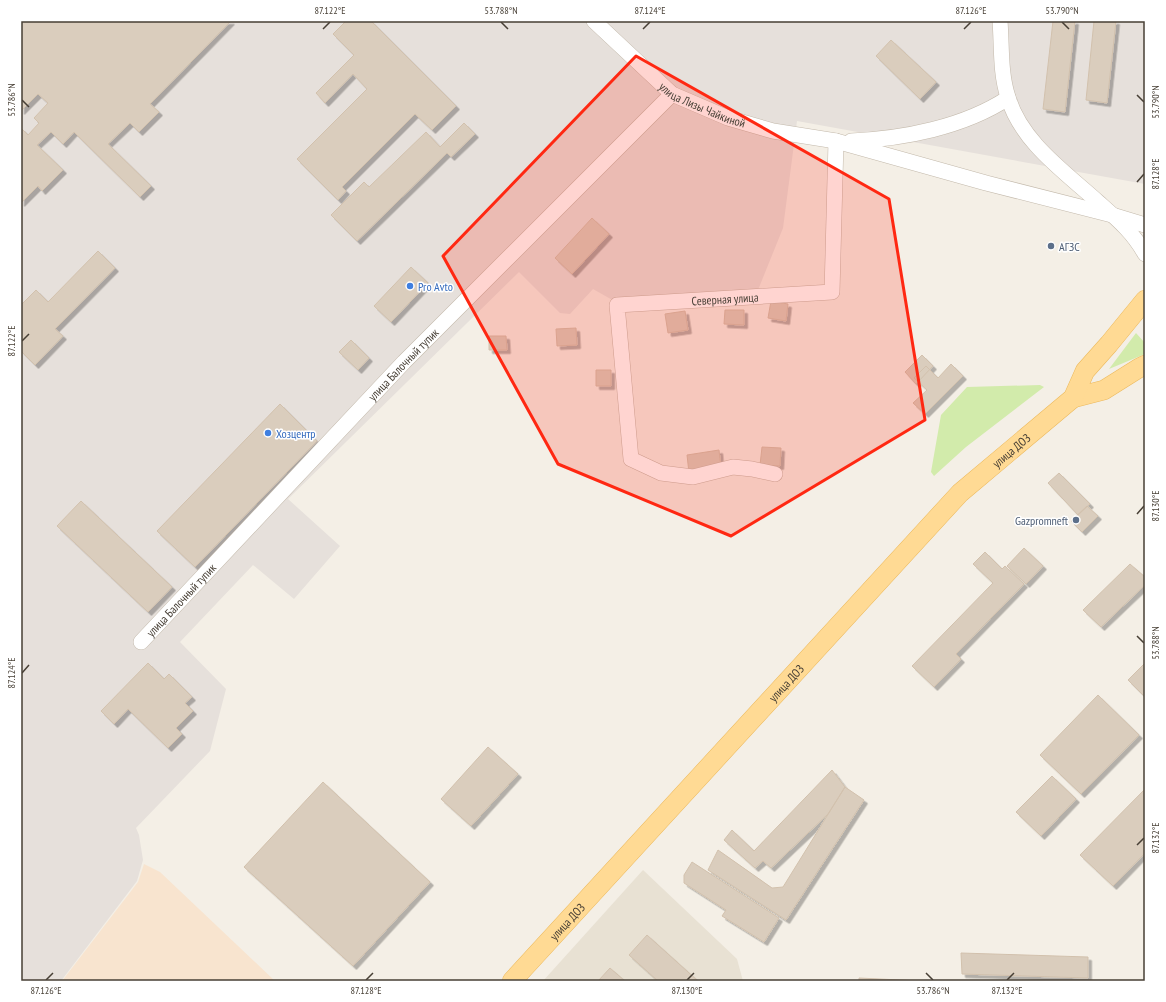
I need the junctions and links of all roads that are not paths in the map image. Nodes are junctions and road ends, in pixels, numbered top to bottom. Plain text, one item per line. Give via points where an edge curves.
1 (594, 21) edge
2 (1000, 21) edge
3 (672, 94) junction
4 (1008, 98) junction
5 (836, 141) junction
6 (1112, 215) junction
7 (1145, 225) edge
8 (1145, 254) edge
9 (1145, 300) edge
10 (1145, 365) edge
11 (1073, 398) junction
12 (775, 474) dead end
13 (141, 642) dead end
14 (512, 981) edge

1 - 3 street, улица Лизы Чайкиной
2 - 4 street via 1002,64
3 - 5 street, улица Лизы Чайкиной via 752,125
3 - 13 street, улица Балочный тупик via 404,362
4 - 5 street via 980,114 951,124 885,139
4 - 6 street via 1020,125 1029,136
5 - 6 street
5 - 12 street, Северная улица via 832,292 617,305 631,459 661,472 693,477 733,467
6 - 7 street
6 - 8 street via 1132,233
9 - 11 main road via 1085,371
10 - 11 main road via 1104,390
11 - 14 main road, улица ДОЗ via 960,493

